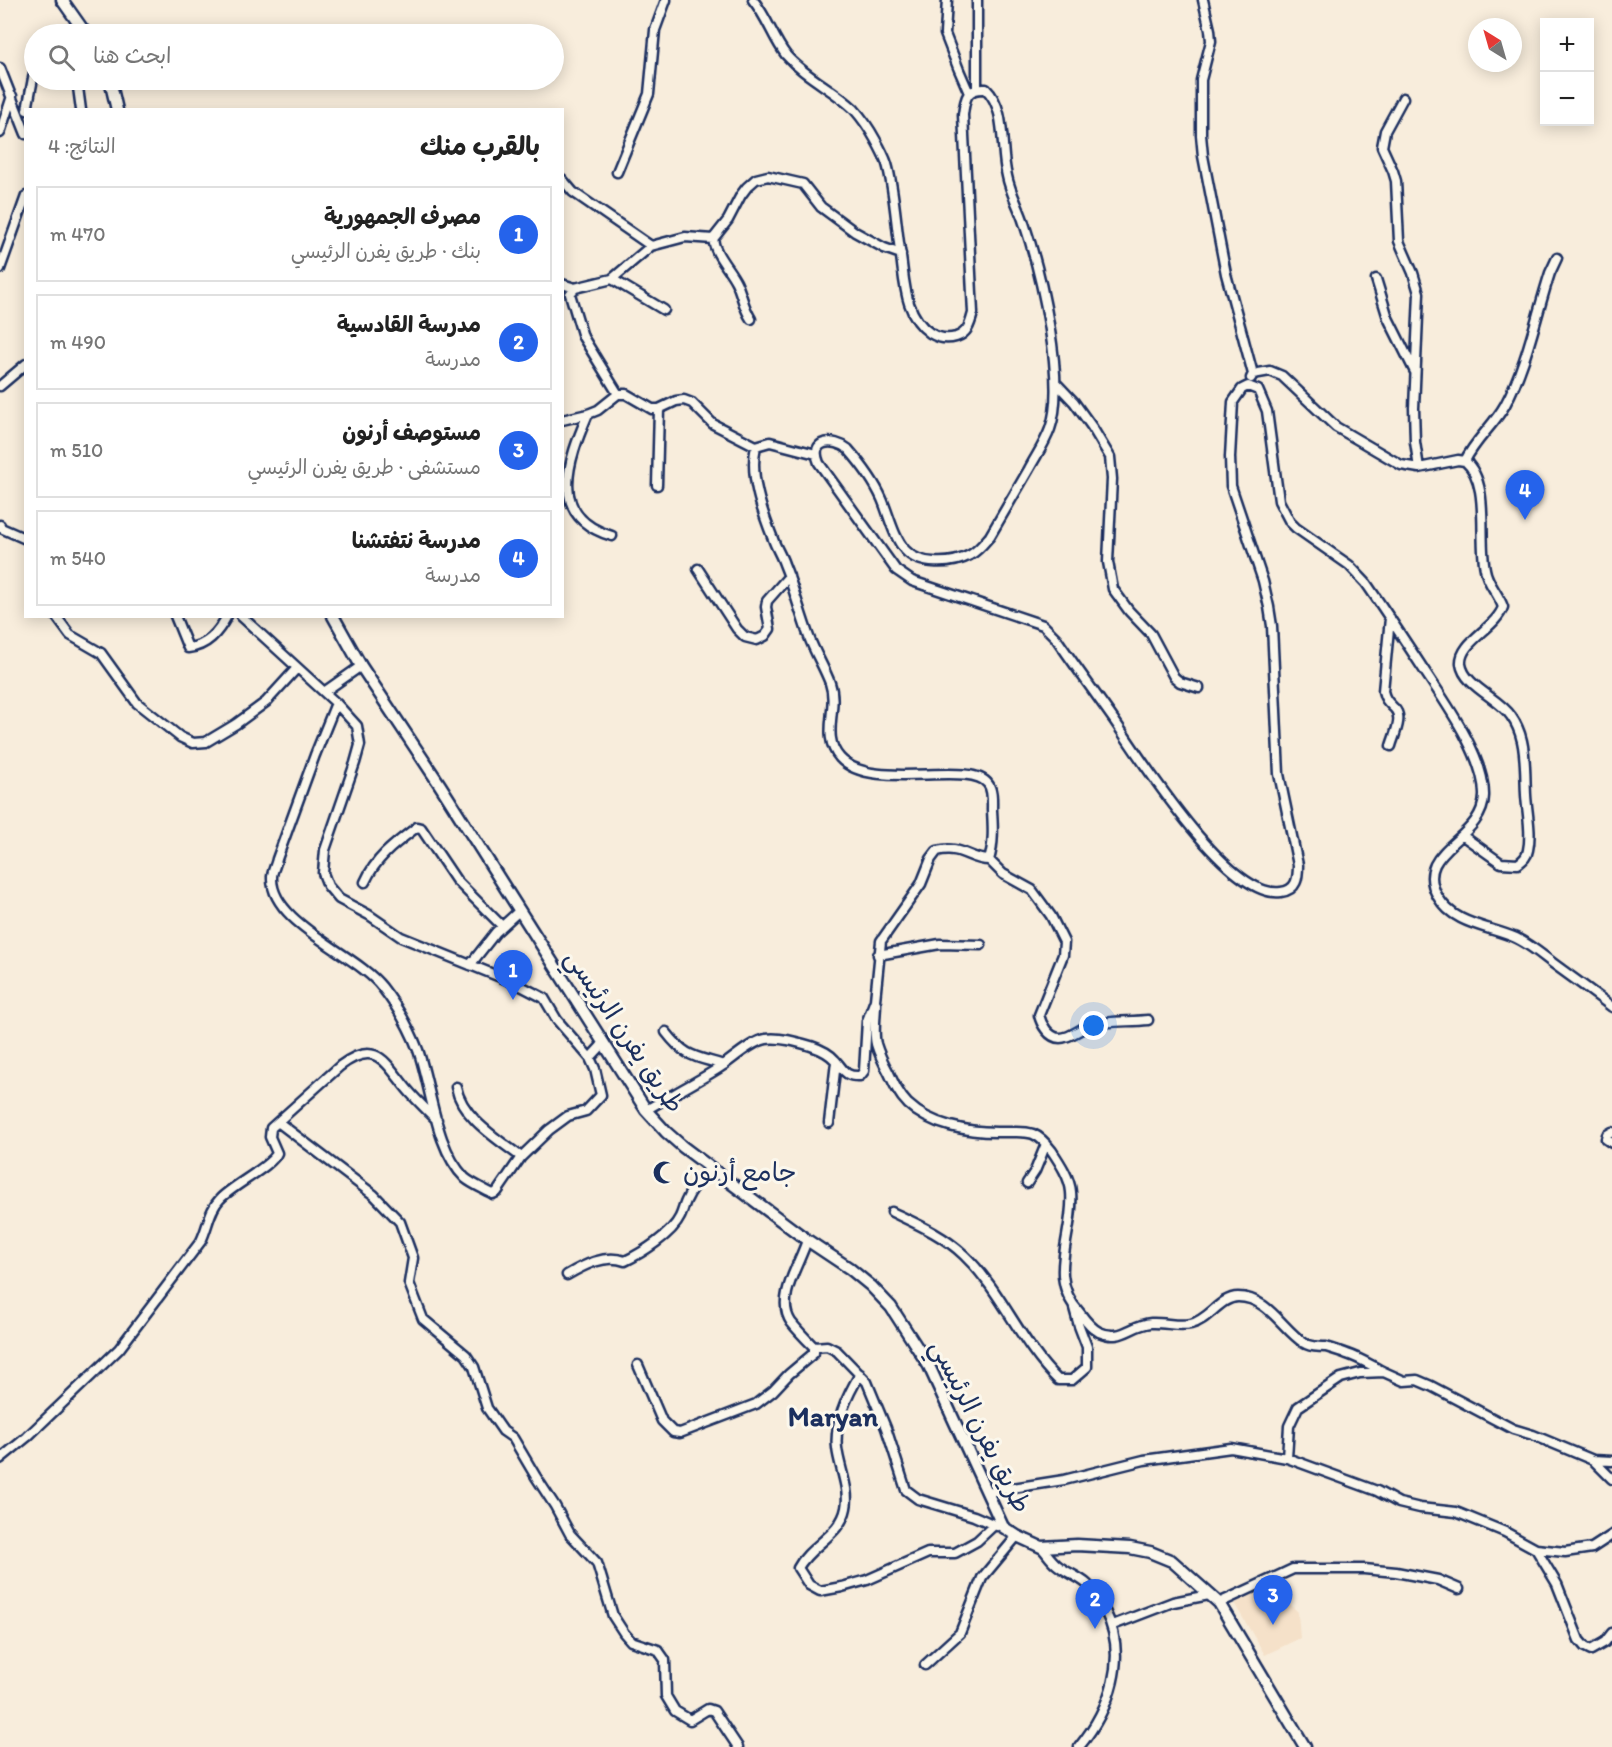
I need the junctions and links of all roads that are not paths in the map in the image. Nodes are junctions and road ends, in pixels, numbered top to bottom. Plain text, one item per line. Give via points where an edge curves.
1 (56, 0) edge
2 (62, 0) edge
3 (666, 0) edge
4 (753, 0) edge
5 (947, 0) edge
6 (976, 0) edge
7 (1203, 0) edge
8 (76, 20) junction
9 (79, 24) edge
10 (0, 68) edge
11 (31, 90) edge
12 (78, 90) edge
13 (112, 90) edge
14 (973, 91) junction
15 (12, 96) junction
16 (1403, 98) dead end
17 (27, 108) edge
18 (81, 108) edge
19 (117, 108) edge
20 (24, 120) edge
21 (0, 133) edge
22 (617, 172) dead end
23 (564, 181) edge
24 (24, 202) edge
25 (714, 239) junction
26 (651, 246) junction
27 (901, 254) junction
28 (1557, 258) dead end
29 (0, 269) edge
30 (612, 279) junction
31 (1377, 279) dead end
32 (564, 285) edge
33 (575, 288) junction
34 (664, 310) dead end
35 (751, 319) dead end
36 (24, 366) edge
37 (1415, 373) junction
38 (1253, 374) junction
39 (1056, 383) junction
40 (0, 386) edge
41 (1248, 386) junction
42 (618, 394) junction
43 (659, 409) junction
44 (588, 414) junction
45 (564, 420) edge
46 (756, 446) junction
47 (816, 454) junction
48 (1465, 461) junction
49 (1419, 468) junction
50 (657, 485) dead end
51 (0, 525) edge
52 (612, 536) dead end
53 (24, 538) edge
54 (698, 569) dead end
55 (789, 576) junction
56 (1390, 617) junction
57 (57, 618) edge
58 (176, 618) edge
59 (226, 618) edge
60 (243, 618) edge
61 (334, 618) edge
62 (362, 666) junction
63 (297, 668) junction
64 (1199, 688) dead end
65 (324, 692) junction
66 (336, 704) junction
67 (1390, 746) dead end
68 (1463, 836) junction
69 (989, 860) junction
70 (365, 882) dead end
71 (519, 911) junction
72 (502, 926) junction
73 (981, 945) dead end
74 (878, 955) junction
75 (470, 965) junction
76 (875, 1000) junction
77 (1612, 1007) edge
78 (1148, 1020) dead end
79 (666, 1032) dead end
80 (603, 1044) junction
81 (590, 1058) junction
82 (836, 1062) junction
83 (724, 1065) junction
84 (456, 1087) dead end
85 (646, 1110) junction
86 (437, 1120) junction
87 (278, 1122) junction
88 (829, 1123) dead end
89 (1612, 1132) edge
90 (1046, 1143) junction
91 (1612, 1143) edge
92 (521, 1157) junction
93 (710, 1168) junction
94 (1027, 1184) dead end
95 (892, 1212) dead end
96 (807, 1240) junction
97 (567, 1275) dead end
98 (1074, 1308) junction
99 (814, 1347) junction
100 (638, 1365) dead end
101 (1384, 1372) junction
102 (860, 1374) junction
103 (1287, 1458) junction
104 (0, 1459) edge
105 (1593, 1460) junction
106 (1612, 1461) edge
107 (1612, 1479) edge
108 (987, 1492) junction
109 (998, 1527) junction
110 (1612, 1535) edge
111 (1017, 1536) junction
112 (1041, 1546) junction
113 (1536, 1549) junction
114 (1459, 1588) dead end
115 (1209, 1594) junction
116 (1219, 1602) junction
117 (1113, 1625) junction
118 (1612, 1633) edge
119 (925, 1665) dead end
120 (738, 1747) edge
121 (1079, 1747) edge
122 (1305, 1747) edge

1 - 8 main road
2 - 8 main road
3 - 22 street via 656,30 649,94
4 - 27 street via 786,54 853,108 876,140 887,163
5 - 14 street via 945,34 959,70
6 - 14 street
7 - 38 street via 1210,30 1201,80 1203,156 1226,274
8 - 9 main road
10 - 15 street
11 - 17 street
12 - 18 street
13 - 19 main road
14 - 27 street via 965,101 963,115 973,313 969,327 961,335 936,337 923,328 908,301
14 - 39 street via 986,89 994,96 1006,176 1034,254 1052,340
15 - 20 street
15 - 21 street
16 - 37 street via 1385,131 1382,147 1396,181 1399,241 1419,293
23 - 26 street via 573,192
24 - 29 street
25 - 26 street via 685,237
25 - 27 street via 747,187 768,176 803,184 821,207 855,232
25 - 35 street
26 - 30 street
28 - 48 street via 1511,392
30 - 33 street
30 - 34 street
31 - 37 street via 1388,318
32 - 33 street
33 - 42 street via 570,294 583,337
36 - 40 street
37 - 49 street
38 - 41 street
38 - 49 street via 1276,373 1336,427 1401,465
39 - 47 street via 1054,415 1041,448 990,536 980,548 957,560 942,562 914,557 905,551 874,483 848,449 837,442 826,443 820,445
39 - 64 street via 1110,457 1108,562 1113,589 1151,634 1174,677
41 - 47 street via 1233,402 1231,486 1263,581 1272,626 1279,774 1298,865 1294,886 1277,893 1238,875 1218,857 1166,796 1043,625 912,580 896,570
41 - 56 street via 1258,390 1264,400 1279,501 1287,516 1302,533 1349,565
42 - 43 street
42 - 44 street
43 - 46 street via 676,401 692,403 713,424
43 - 50 street
44 - 45 street
44 - 52 street via 577,440 567,483 568,496 582,521 595,531
46 - 47 street via 770,442
46 - 55 street via 753,458 760,500
48 - 49 street
48 - 68 street via 1475,473 1479,489 1485,572 1503,607 1467,648 1461,665 1469,680 1500,704 1518,729 1525,764 1528,852 1518,864 1501,863
51 - 53 street
54 - 55 street via 737,629 745,637 757,640 770,629 767,601
55 - 69 street via 830,684 829,735 840,758 867,773 982,777 991,792 993,827
56 - 67 street via 1383,692 1399,718
56 - 68 street via 1459,724 1478,766 1485,795 1483,807
57 - 63 street via 70,635 101,653 137,703 193,744 206,742 236,724 266,702
58 - 59 street via 188,648 211,639
60 - 63 street
61 - 62 main road, طريق يفرن الرئيسي
62 - 65 street
62 - 71 main road, طريق يفرن الرئيسي
63 - 65 street
65 - 66 street
66 - 75 street via 357,726 360,745 325,850 323,873 328,886 339,899 401,937
66 - 86 street via 277,859 272,876 274,889 303,928 370,973 382,987 418,1049
68 - 77 street via 1436,861 1431,872 1431,885 1439,900 1461,920 1518,939
69 - 74 street via 955,849 937,851 921,884 881,941
69 - 78 street via 1003,874 1032,890 1064,942 1063,955 1038,1015 1043,1027 1056,1038 1062,1038 1093,1024
70 - 72 street via 380,856 417,827 422,828 456,880
71 - 72 street
71 - 80 main road, طريق يفرن الرئيسي
72 - 75 street
73 - 74 street via 940,944
74 - 76 street
75 - 81 street via 544,998
76 - 82 street via 867,1021 864,1071 852,1077 844,1074
76 - 90 street via 875,1041 892,1080 909,1105 939,1123 973,1130 1024,1131 1034,1133
79 - 83 street via 690,1056
80 - 81 street
80 - 85 main road, طريق يفرن الرئيسي
81 - 92 street via 600,1095 586,1111 568,1116 549,1130
82 - 83 street via 824,1052 779,1039 753,1043
82 - 88 street
83 - 85 street
84 - 92 street via 466,1111
85 - 93 main road, طريق يفرن الرئيسي
86 - 87 street via 386,1060 372,1053 348,1060
86 - 92 street via 447,1152 466,1178 493,1194
87 - 104 street via 270,1134 276,1156 213,1207 201,1241 119,1349
87 - 120 street via 374,1195 400,1222 413,1258 409,1283 423,1319 466,1355 474,1367 487,1408 513,1438 570,1534 597,1563 613,1616 631,1641 658,1650 665,1660 666,1696 675,1711 690,1720 708,1709 714,1711
89 - 91 street via 1606,1139
90 - 94 street
90 - 98 street via 1068,1179 1071,1192 1062,1275
93 - 96 main road, طريق يفرن الرئيسي
93 - 97 street via 686,1199 680,1218 650,1246 625,1261 603,1260
95 - 98 street via 939,1235 964,1255 991,1287 1026,1344 1058,1380 1072,1380 1087,1367 1087,1347
96 - 99 street via 786,1305 790,1320
96 - 108 main road, طريق يفرن الرئيسي via 849,1268 891,1307 929,1366
98 - 101 street via 1098,1332 1116,1337 1149,1323 1192,1324 1238,1297 1272,1312 1304,1343 1348,1354
99 - 100 street via 814,1353 756,1404 680,1432 673,1432 662,1420
99 - 102 street via 827,1346 837,1351
101 - 103 street via 1341,1378 1298,1407 1289,1426
101 - 105 street via 1404,1381 1418,1380 1512,1429
102 - 109 street via 886,1428 906,1490 918,1499
102 - 109 street via 837,1431 846,1508 838,1526 803,1557 798,1568 809,1585 820,1591 842,1587 928,1553 956,1553
103 - 108 street via 1231,1448 1144,1460 1064,1480
103 - 113 street via 1399,1503 1456,1512
105 - 106 street
105 - 107 street
108 - 109 main road, طريق يفرن الرئيسي
109 - 111 main road, طريق يفرن الرئيسي
110 - 113 street via 1592,1548 1565,1552
111 - 112 main road, طريق يفرن الرئيسي
111 - 119 street via 982,1578 960,1633
112 - 115 main road, طريق يفرن الرئيسي via 1150,1552 1172,1561
112 - 117 street via 1056,1564 1087,1585
113 - 118 street via 1557,1584 1585,1647 1591,1650
114 - 116 street via 1396,1572 1293,1569
115 - 116 main road, طريق يفرن الرئيسي
115 - 117 street via 1173,1602
116 - 122 main road, طريق يفرن الرئيسي
117 - 121 street via 1117,1661 1110,1693 1092,1731

